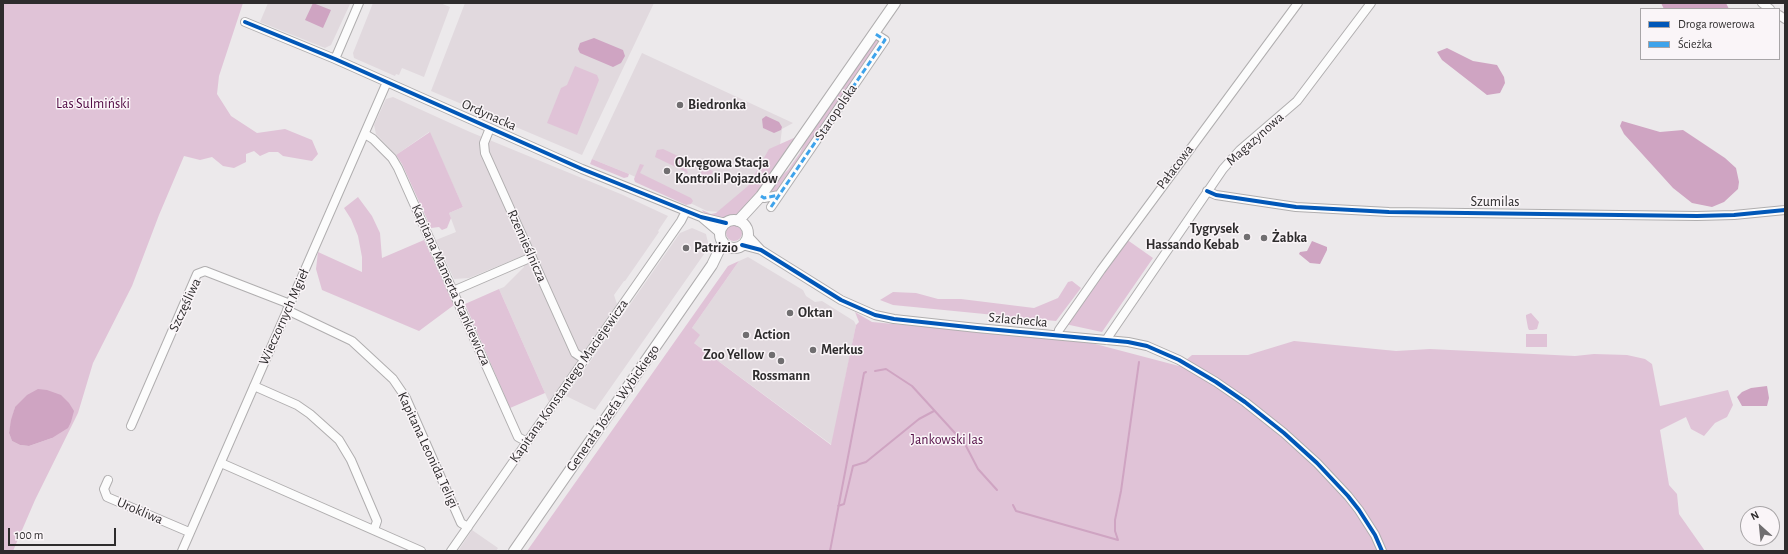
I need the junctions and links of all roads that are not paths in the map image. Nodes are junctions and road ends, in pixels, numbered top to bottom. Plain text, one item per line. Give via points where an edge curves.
1 (359, 3) edge
2 (895, 3) edge
3 (1298, 3) edge
4 (1371, 3) edge
5 (245, 22) dead end
6 (874, 33) junction
7 (335, 59) junction
8 (387, 82) junction
9 (490, 128) junction
10 (365, 134) junction
11 (1207, 191) junction
12 (779, 195) junction
13 (761, 196) junction
14 (771, 207) dead end
15 (1785, 210) edge
16 (686, 211) junction
17 (701, 217) junction
18 (726, 223) junction
19 (744, 228) junction
20 (722, 238) junction
21 (742, 245) junction
22 (732, 248) junction
23 (761, 250) junction
24 (532, 257) junction
25 (712, 265) junction
26 (453, 291) junction
27 (288, 307) junction
28 (1058, 335) junction
29 (1106, 340) junction
30 (584, 360) junction
31 (254, 386) junction
32 (131, 426) dead end
33 (527, 442) junction
34 (221, 463) junction
35 (108, 480) dead end
36 (468, 527) junction
37 (374, 530) junction
38 (189, 532) junction
39 (184, 550) edge
40 (421, 551) edge
41 (451, 551) edge
42 (514, 551) edge
43 (1382, 551) edge

1 - 7 street
2 - 6 main road, Staropolska
3 - 28 street, Pałacowa via 1124,238
4 - 11 street, Magazynowa via 1297,101 1240,150
5 - 7 street, Ordynacka
6 - 12 street, Staropolska via 885,40
6 - 13 main road, Staropolska
7 - 8 street, Ordynacka
8 - 9 street, Ordynacka
8 - 10 street, Wieczornych Mgieł
9 - 16 street, Ordynacka
9 - 24 street, Rzemieślnicza via 484,143 485,152
10 - 26 street, Kapitana Mamerta Stankiewicza via 392,158 398,168
10 - 27 street, Wieczornych Mgieł
11 - 15 street, Szumilas via 1216,195 1296,207 1389,212 1697,216
11 - 29 street, Magazynowa
12 - 13 street via 764,198
12 - 14 street, Staropolska
13 - 19 main road, Staropolska
16 - 17 street, Ordynacka
16 - 30 street, Kapitana Konstantego Maciejewicza
17 - 18 street, Ordynacka
17 - 20 street, Ordynacka
18 - 19 main road via 734,220
18 - 20 main road
19 - 21 main road
19 - 23 street, Szlachecka
20 - 22 main road
20 - 25 main road, Generała Józefa Wybickiego
21 - 22 main road
21 - 23 street, Szlachecka
22 - 25 main road, Generała Józefa Wybickiego
23 - 28 street, Szlachecka via 841,300 876,315 894,319
24 - 26 street
24 - 30 street, Rzemieślnicza via 575,354
25 - 42 main road, Generała Józefa Wybickiego
26 - 33 street, Kapitana Mamerta Stankiewicza via 518,437
27 - 31 street, Wieczornych Mgieł
27 - 32 street, Szczęśliwa via 205,271 197,274
27 - 36 street, Kapitana Leonida Teligi via 352,341 393,379 406,398 461,523
28 - 29 street, Szlachecka
29 - 43 street, Szlachecka via 1147,346 1179,360 1245,402 1317,463 1348,496 1368,524
30 - 33 street, Kapitana Konstantego Maciejewicza
31 - 34 street, Wieczornych Mgieł
31 - 37 street via 297,405 339,440 351,460 377,521
33 - 36 street, Kapitana Konstantego Maciejewicza
34 - 37 street
34 - 38 street, Wieczornych Mgieł
35 - 38 street, Urokliwa via 104,489 107,497
36 - 41 street, Kapitana Konstantego Maciejewicza
37 - 40 street
38 - 39 street, Wieczornych Mgieł

